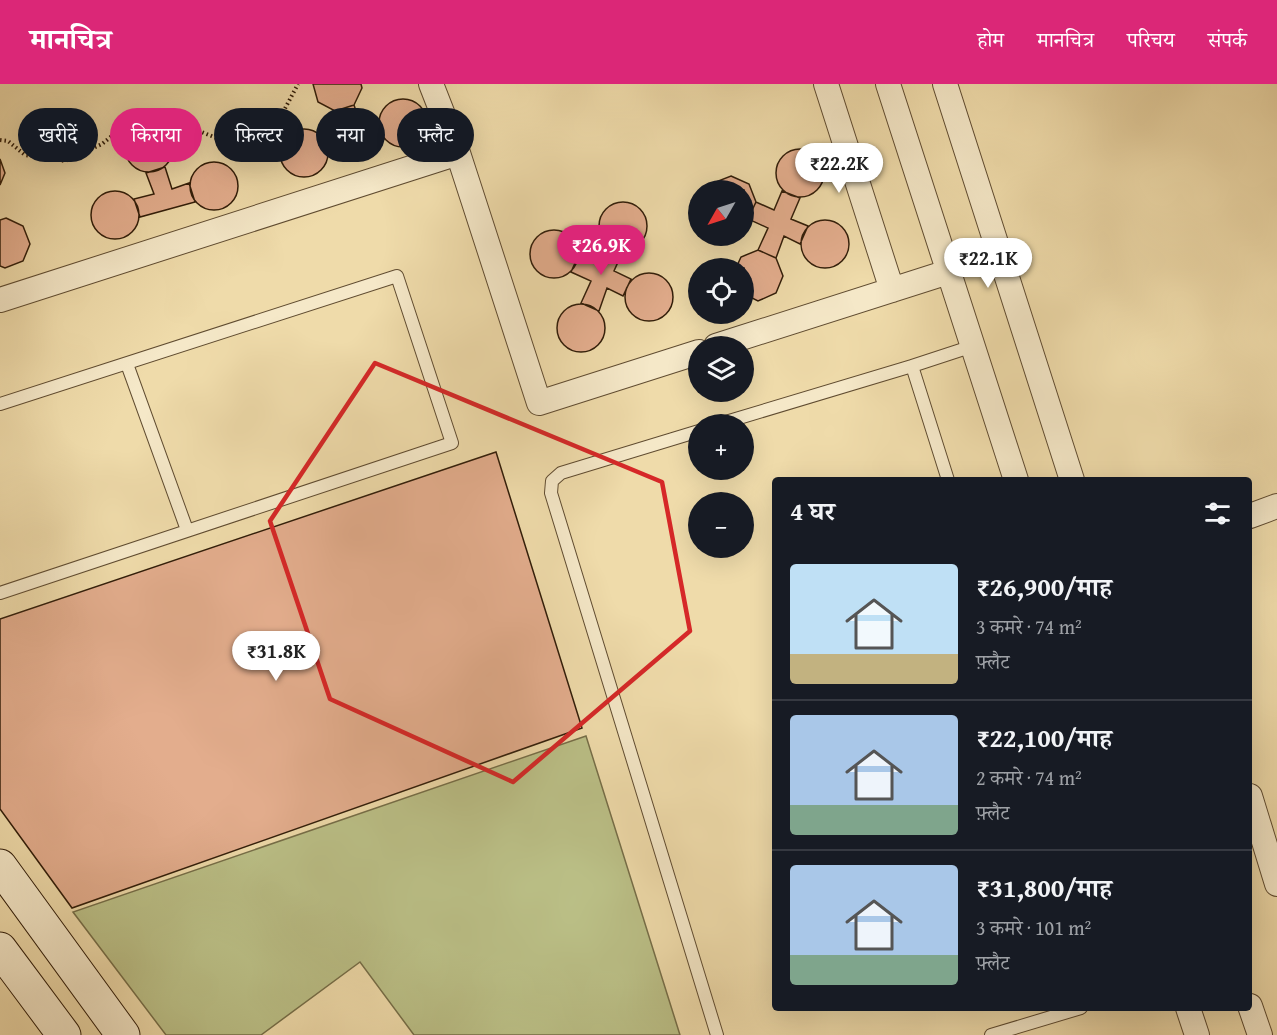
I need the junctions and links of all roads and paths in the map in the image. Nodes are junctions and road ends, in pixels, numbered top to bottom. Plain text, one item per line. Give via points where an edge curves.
1 (298, 84) edge
2 (431, 84) edge
3 (826, 84) edge
4 (888, 84) edge
5 (945, 84) edge
6 (440, 108) edge
7 (0, 140) edge
8 (430, 162) edge
9 (461, 162) edge
10 (948, 272) junction
11 (892, 290) junction
12 (0, 300) edge
13 (747, 336) edge
14 (972, 346) junction
15 (688, 356) edge
16 (127, 364) junction
17 (912, 366) junction
18 (0, 404) edge
19 (753, 414) edge
20 (688, 434) edge
21 (947, 477) edge
22 (1015, 477) edge
23 (1071, 477) edge
24 (1277, 506) edge
25 (1252, 515) edge
26 (186, 530) junction
27 (0, 593) edge
28 (1252, 803) edge
29 (0, 866) edge
30 (1277, 884) edge
31 (0, 949) edge
32 (1071, 1011) edge
33 (1189, 1011) edge
34 (1252, 1011) edge
35 (64, 1035) edge
36 (123, 1035) edge
37 (717, 1035) edge
38 (992, 1035) edge
39 (1197, 1035) edge
40 (1260, 1035) edge

1 - 7 path via 281,116 236,146 182,124 140,114 102,144 65,161 25,155 8,141
2 - 6 street
3 - 11 street
4 - 10 street
5 - 23 street
8 - 12 street
9 - 15 street via 539,403
10 - 11 street
10 - 14 street
11 - 13 street
14 - 17 lane
14 - 22 street
16 - 18 lane
16 - 26 lane
16 - 26 lane via 397,276 452,443
17 - 19 lane
17 - 21 lane
20 - 37 lane via 561,473 552,481 550,493
24 - 25 street
26 - 27 lane
28 - 30 street
29 - 36 street
31 - 35 street
32 - 38 lane
33 - 39 street
34 - 40 street

